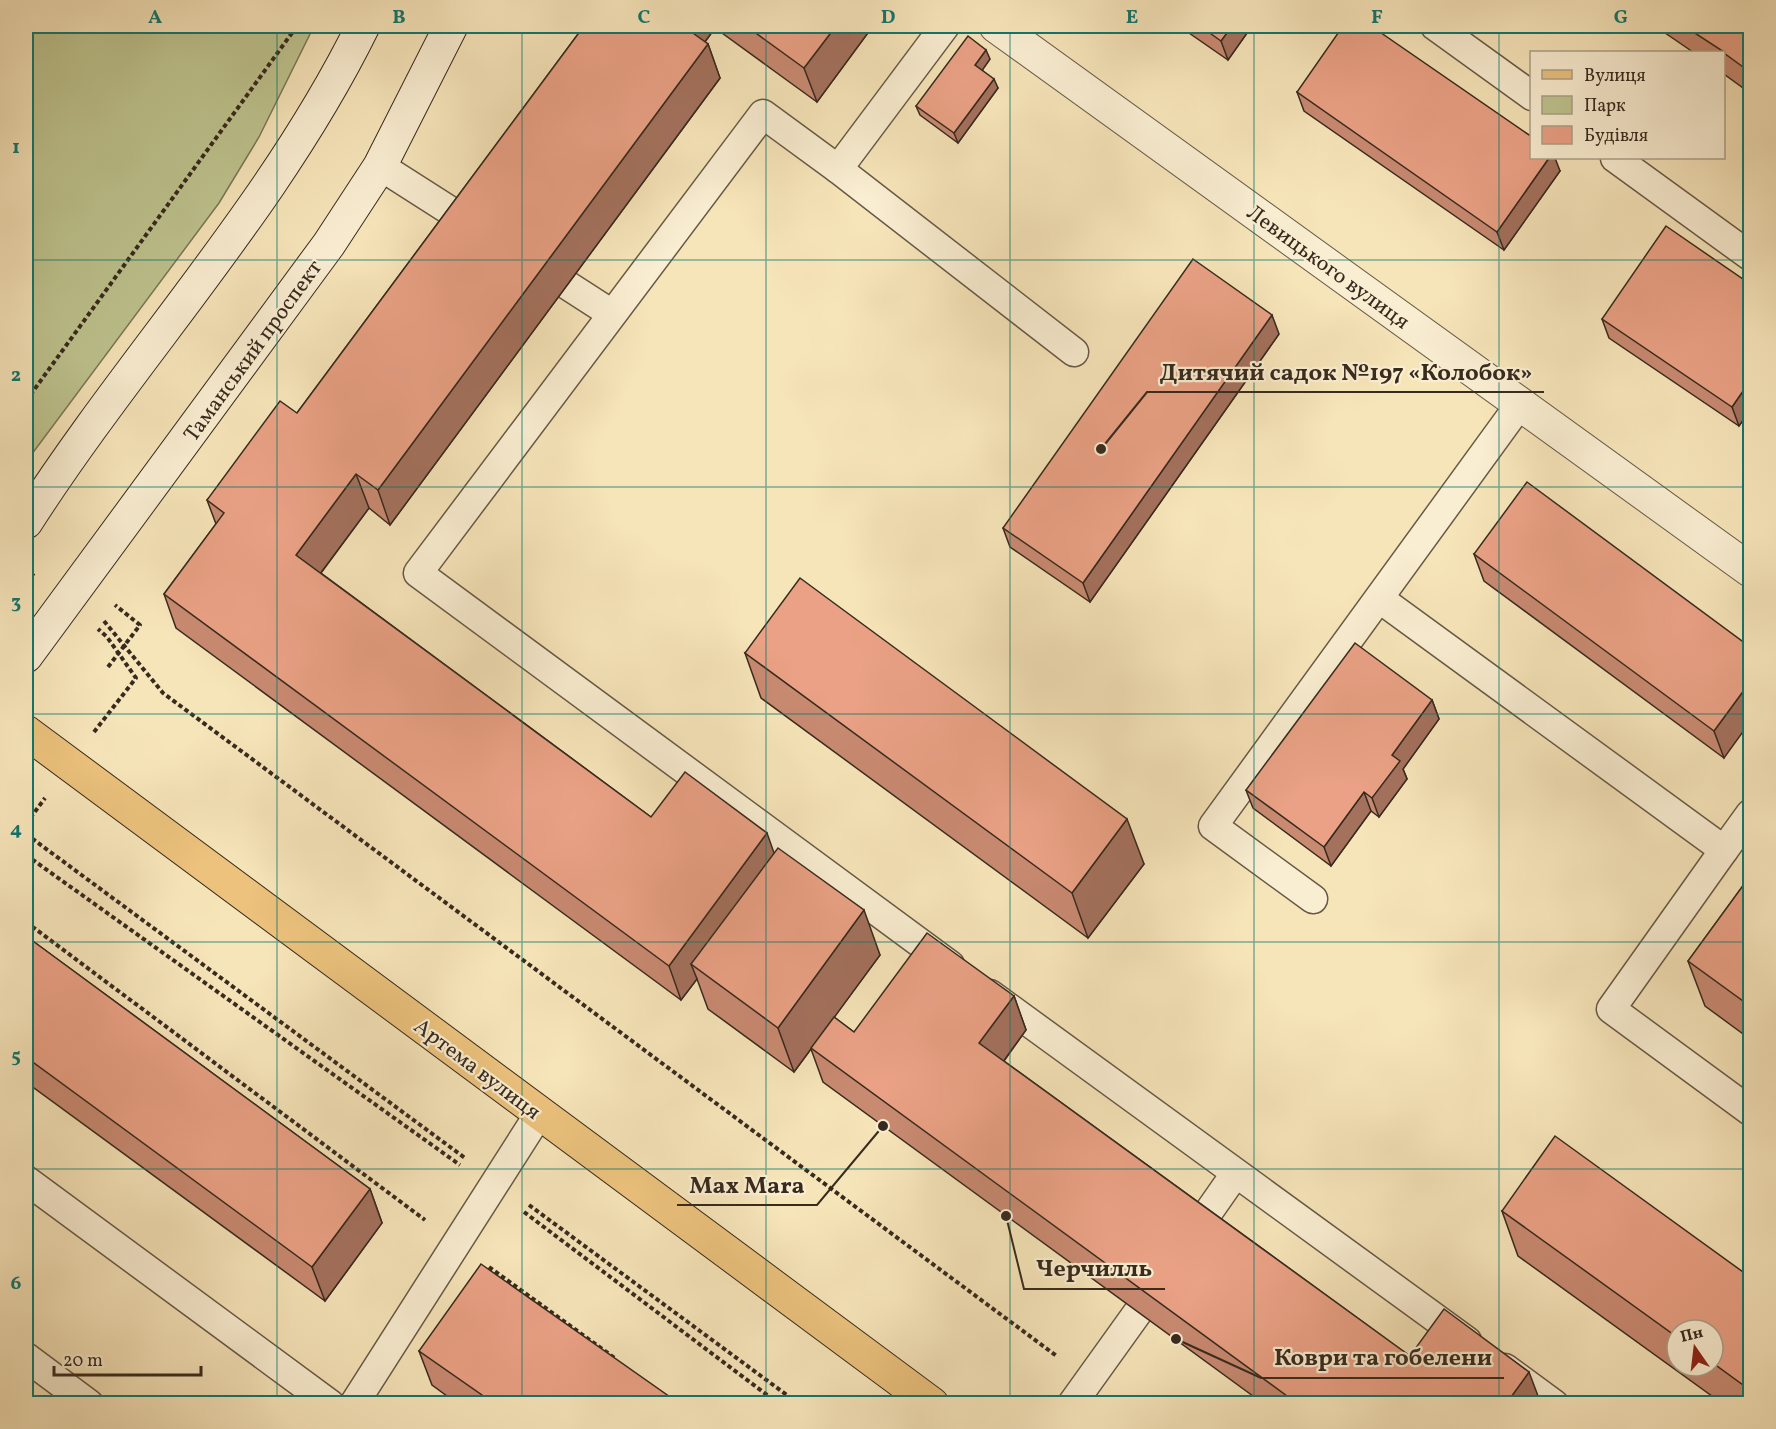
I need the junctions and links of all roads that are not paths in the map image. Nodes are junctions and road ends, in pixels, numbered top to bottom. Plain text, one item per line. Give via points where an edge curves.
1 (363, 26) edge
2 (451, 26) edge
3 (945, 26) edge
4 (996, 26) edge
5 (1435, 26) edge
6 (1530, 95) edge
7 (1616, 159) edge
8 (380, 166) junction
9 (838, 170) junction
10 (474, 226) edge
11 (1750, 256) edge
12 (567, 285) dead end
13 (612, 314) junction
14 (1074, 352) dead end
15 (1520, 404) junction
16 (26, 522) edge
17 (1750, 570) edge
18 (1380, 599) junction
19 (26, 656) edge
20 (26, 732) edge
21 (1750, 814) edge
22 (1724, 850) junction
23 (1313, 899) dead end
24 (1750, 1111) edge
25 (539, 1114) junction
26 (1235, 1174) junction
27 (26, 1180) edge
28 (1198, 1227) edge
29 (1138, 1312) edge
30 (26, 1357) edge
31 (89, 1404) edge
32 (330, 1404) edge
33 (354, 1404) edge
34 (932, 1404) edge
35 (1072, 1404) edge
36 (1554, 1404) edge

1 - 16 street via 299,141 209,272 52,480
2 - 8 street, Таманський проспект
3 - 9 lane
4 - 15 street, Левицького вулиця
5 - 6 lane
7 - 11 lane
8 - 10 lane
8 - 19 street, Таманський проспект via 329,244
9 - 13 lane via 764,114
9 - 14 lane
12 - 13 lane
13 - 26 lane via 418,573
15 - 17 street, Левицького вулиця
15 - 18 lane
18 - 22 lane
18 - 23 lane via 1213,826
20 - 25 main road, Артема вулиця
21 - 22 lane
22 - 24 lane via 1611,1009
25 - 33 lane
25 - 34 main road, Артема вулиця
26 - 28 lane
26 - 36 lane
27 - 32 lane
29 - 35 lane
30 - 31 lane

